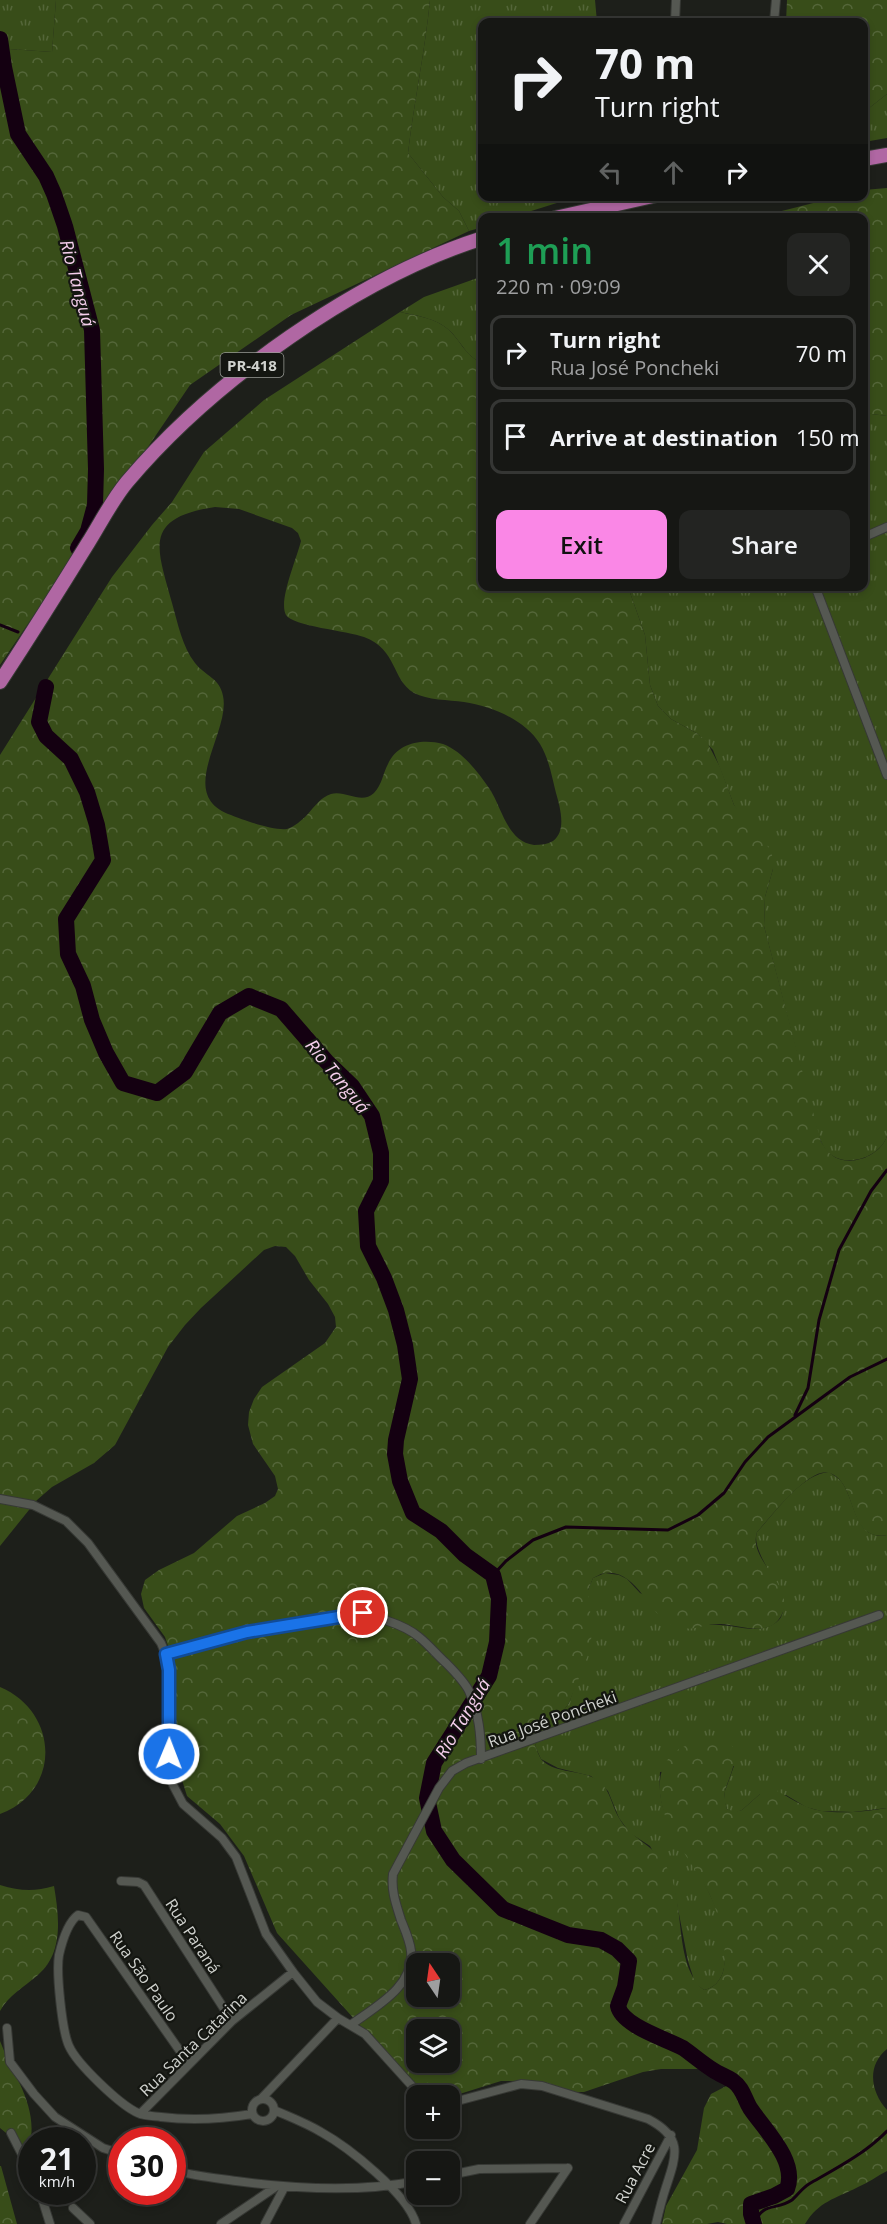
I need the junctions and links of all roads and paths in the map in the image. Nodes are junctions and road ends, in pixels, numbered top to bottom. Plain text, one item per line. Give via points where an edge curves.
1 (676, 0) edge
2 (776, 0) edge
3 (675, 18) edge
4 (774, 18) edge
5 (887, 154) edge
6 (868, 158) edge
7 (631, 201) edge
8 (577, 213) edge
9 (478, 240) edge
10 (887, 527) edge
11 (868, 535) edge
12 (818, 591) edge
13 (0, 682) edge
14 (887, 775) edge
15 (0, 1499) edge
16 (879, 1615) dead end
17 (166, 1654) junction
18 (480, 1759) junction
19 (121, 1881) dead end
20 (293, 1972) junction
21 (338, 2018) junction
22 (232, 2021) junction
23 (352, 2024) junction
24 (7, 2028) dead end
25 (189, 2064) junction
26 (411, 2085) edge
27 (261, 2099) junction
28 (460, 2100) edge
29 (274, 2110) junction
30 (140, 2114) junction
31 (252, 2114) junction
32 (11, 2133) dead end
33 (671, 2135) junction
34 (18, 2147) edge
35 (108, 2150) edge
36 (460, 2173) edge
37 (186, 2174) edge
38 (406, 2183) edge
39 (391, 2186) junction
40 (280, 2187) junction
41 (44, 2205) edge
42 (73, 2208) dead end
43 (50, 2224) edge
44 (90, 2224) edge
45 (221, 2224) edge
46 (265, 2224) edge
47 (416, 2224) edge
48 (530, 2224) edge
49 (624, 2224) edge
50 (656, 2224) edge

1 - 3 street
2 - 4 street
5 - 6 highway
7 - 8 highway
9 - 13 highway, PR-418 via 373,286 316,321 249,366 187,419 126,484
10 - 11 street
12 - 14 street
15 - 17 street via 33,1505 66,1521 88,1543
16 - 18 street, Rua José Poncheki
17 - 18 street, Rua José Poncheki via 247,1632 351,1614 375,1616 418,1635 468,1688 481,1729
17 - 20 street via 169,1768 173,1785 183,1804 222,1838 236,1857 266,1934
18 - 23 street via 466,1763 445,1780 393,1874 392,1887 411,1950 406,1978 386,2000
19 - 22 street, Rua Paraná via 144,1885
20 - 21 street via 317,2002
20 - 22 street, Rua Santa Catarina
21 - 23 street
21 - 27 street
22 - 25 street, Rua Santa Catarina
23 - 26 street
24 - 35 street via 10,2062 34,2094 55,2117
25 - 30 street, Rua Santa Catarina
25 - 30 street, Rua São Paulo via 86,1917 78,1915 71,1920 58,1969 69,2047 123,2105
27 - 29 street
27 - 31 street via 254,2103
28 - 33 street via 521,2084 542,2086 648,2119
29 - 31 street via 265,2121
29 - 39 street via 322,2132
30 - 31 street via 183,2120
32 - 34 street
33 - 49 street, Rua Acre
33 - 50 street via 675,2160
36 - 48 street via 479,2169 568,2168
37 - 40 street
38 - 39 street
39 - 40 street
39 - 47 street via 409,2207
40 - 45 street
40 - 46 street
41 - 43 street
42 - 44 street

